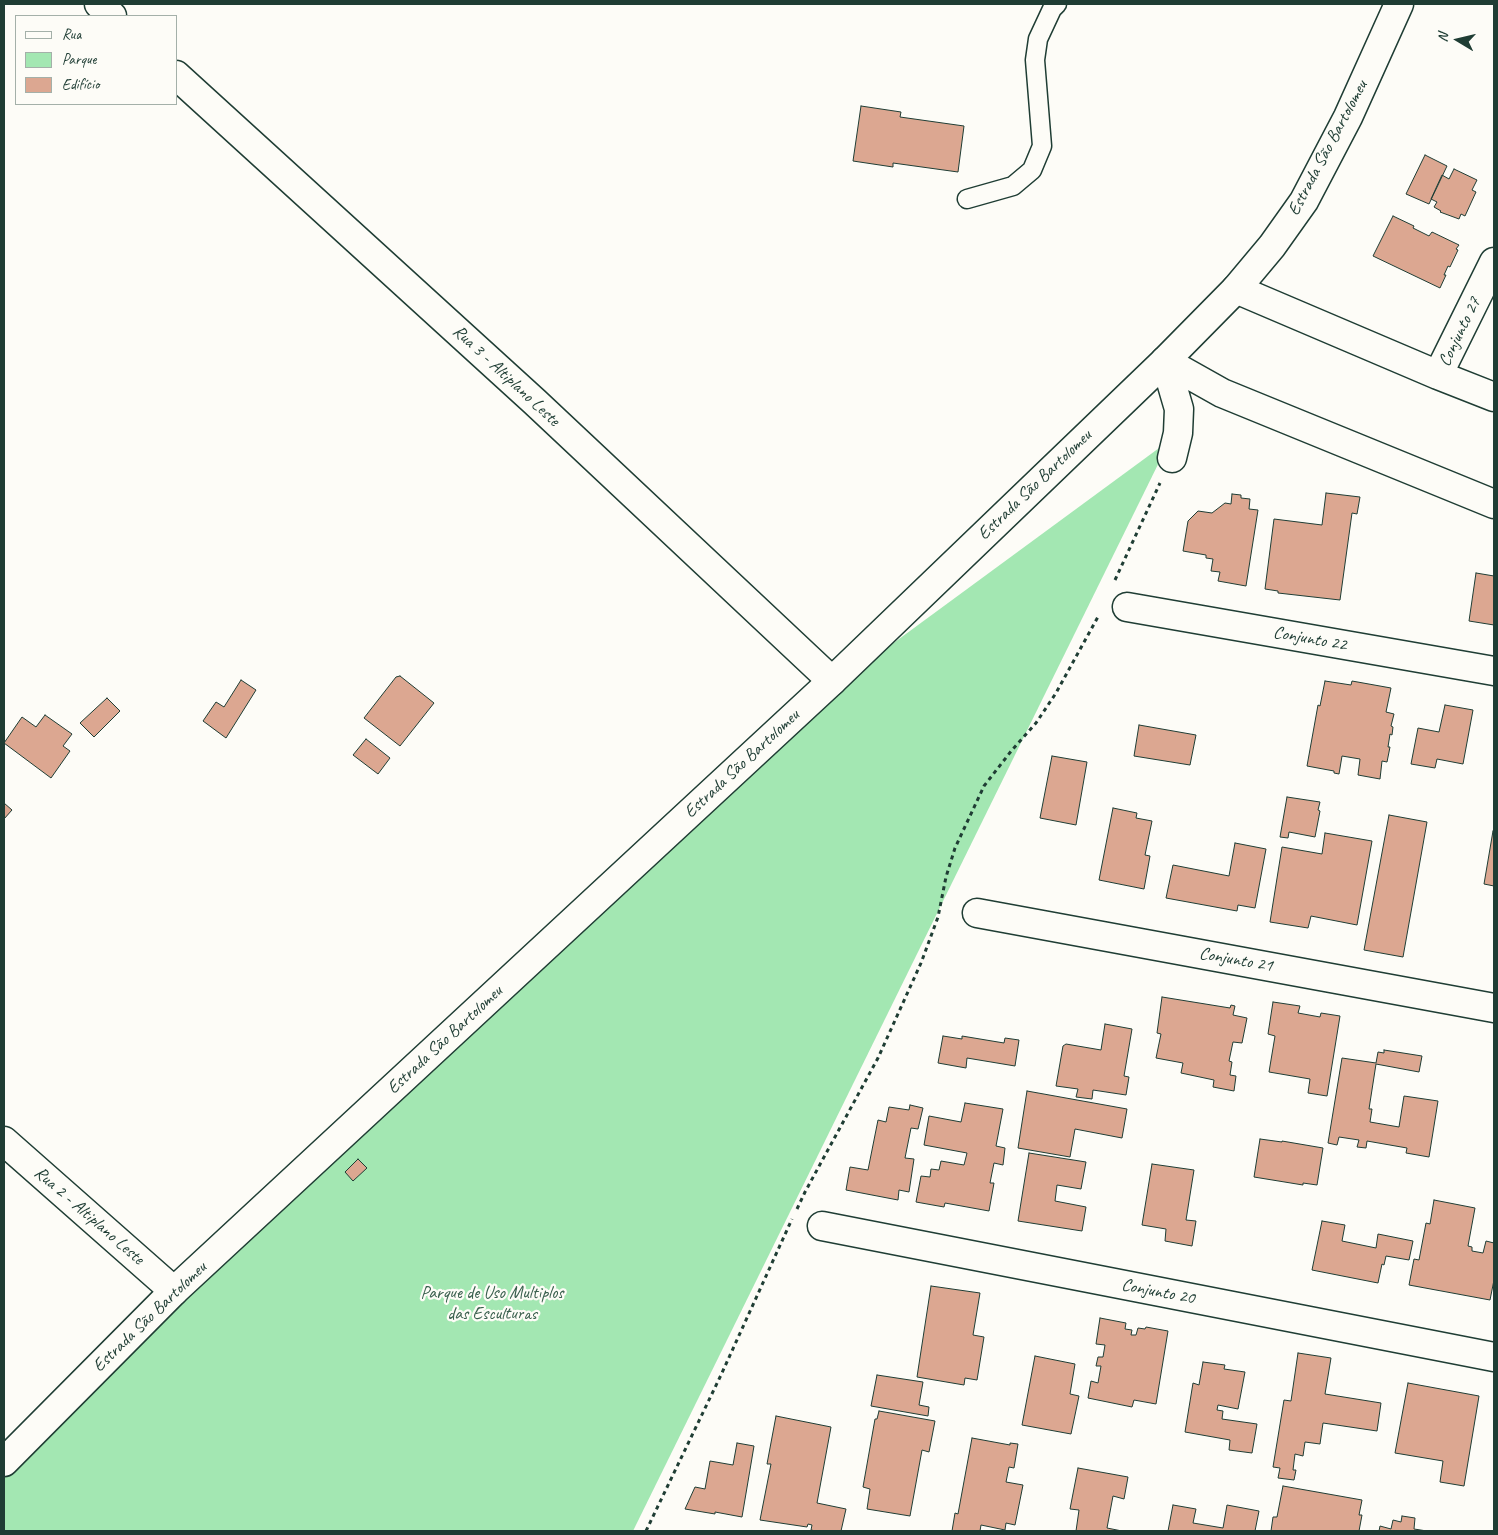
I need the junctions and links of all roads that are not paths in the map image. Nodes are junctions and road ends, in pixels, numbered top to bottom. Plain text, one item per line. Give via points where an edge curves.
1 (98, 4) edge
2 (1056, 4) edge
3 (1399, 4) edge
4 (111, 15) edge
5 (178, 77) edge
6 (967, 199) dead end
7 (1494, 262) edge
8 (1236, 289) junction
9 (1165, 361) junction
10 (1438, 375) junction
11 (1494, 397) edge
12 (1172, 458) road end
13 (1494, 504) edge
14 (1119, 597) road end
15 (1494, 671) edge
16 (832, 681) junction
17 (977, 913) dead end
18 (1494, 1008) edge
19 (4, 1141) edge
20 (822, 1226) dead end
21 (174, 1291) junction
22 (1494, 1357) edge
23 (4, 1462) edge

1 - 4 street
2 - 6 lane via 1038,39 1035,60 1042,146 1032,170 1013,186
3 - 8 street, Estrada São Bartolomeu via 1348,117 1304,201
5 - 16 street, Rua 3 - Altiplano Leste via 535,402
7 - 10 street, Conjunto 27
8 - 9 street, Estrada São Bartolomeu
8 - 10 street
9 - 12 street via 1179,410
9 - 13 street via 1222,393
9 - 16 street, Estrada São Bartolomeu
10 - 11 street
14 - 15 street, Conjunto 22
16 - 21 street, Estrada São Bartolomeu
17 - 18 street, Conjunto 21
19 - 21 street, Rua 2 - Altiplano Leste
20 - 22 street, Conjunto 20
21 - 23 street, Estrada São Bartolomeu

